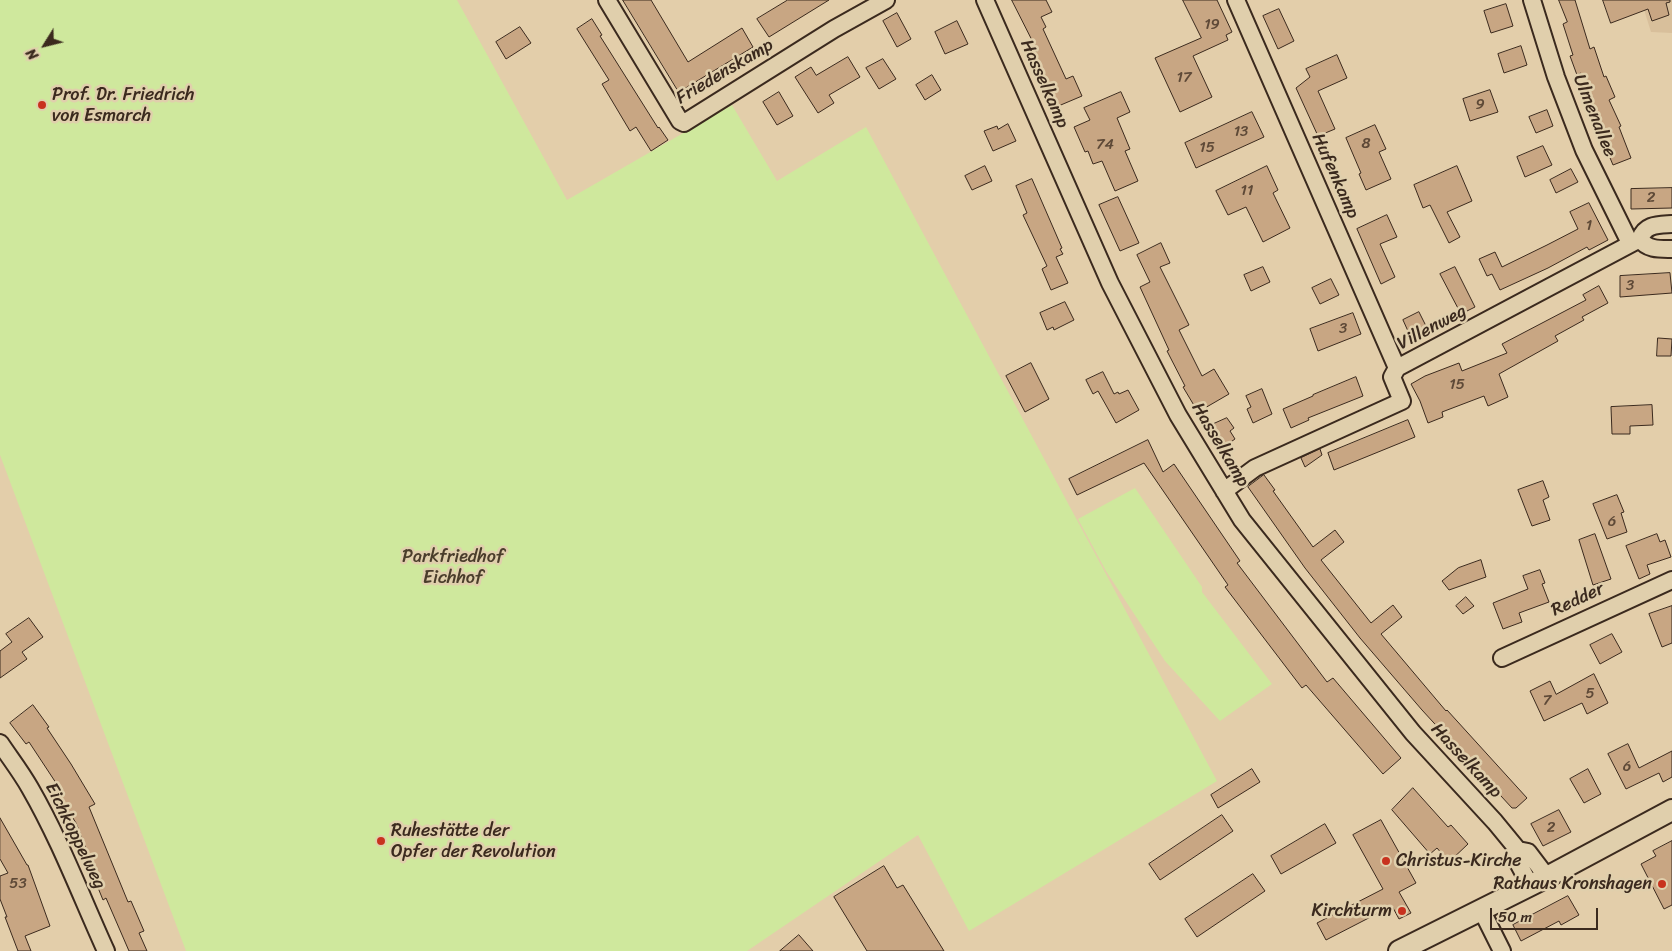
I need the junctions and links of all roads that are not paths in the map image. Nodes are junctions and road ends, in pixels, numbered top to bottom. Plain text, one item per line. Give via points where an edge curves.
1 (607, 0) edge
2 (886, 0) edge
3 (985, 0) edge
4 (1236, 0) edge
5 (1532, 0) edge
6 (1672, 224) edge
7 (1635, 241) junction
8 (1672, 249) edge
9 (1397, 368) junction
10 (1224, 491) junction
11 (1672, 580) edge
12 (1502, 658) dead end
13 (0, 743) edge
14 (1672, 810) edge
15 (1539, 881) junction
16 (1481, 909) junction
17 (106, 951) edge
18 (1399, 951) edge
19 (1502, 951) edge

1 - 2 street, Friedenskamp via 684,123
3 - 10 street, Hasselkamp via 1110,283 1178,415
4 - 9 street, Hufenkamp
5 - 7 street, Ulmenallee via 1556,77 1584,150
6 - 7 street, Villenweg via 1647,228
7 - 8 street via 1651,248
7 - 9 street, Villenweg
9 - 10 street, Villenweg via 1392,377 1402,401 1255,468
10 - 15 street, Hasselkamp via 1242,520 1413,733 1495,822 1518,850 1516,860
11 - 12 street, Redder
13 - 17 street, Eichkoppelweg via 44,813
14 - 15 street
15 - 16 street
16 - 18 street
16 - 19 street

